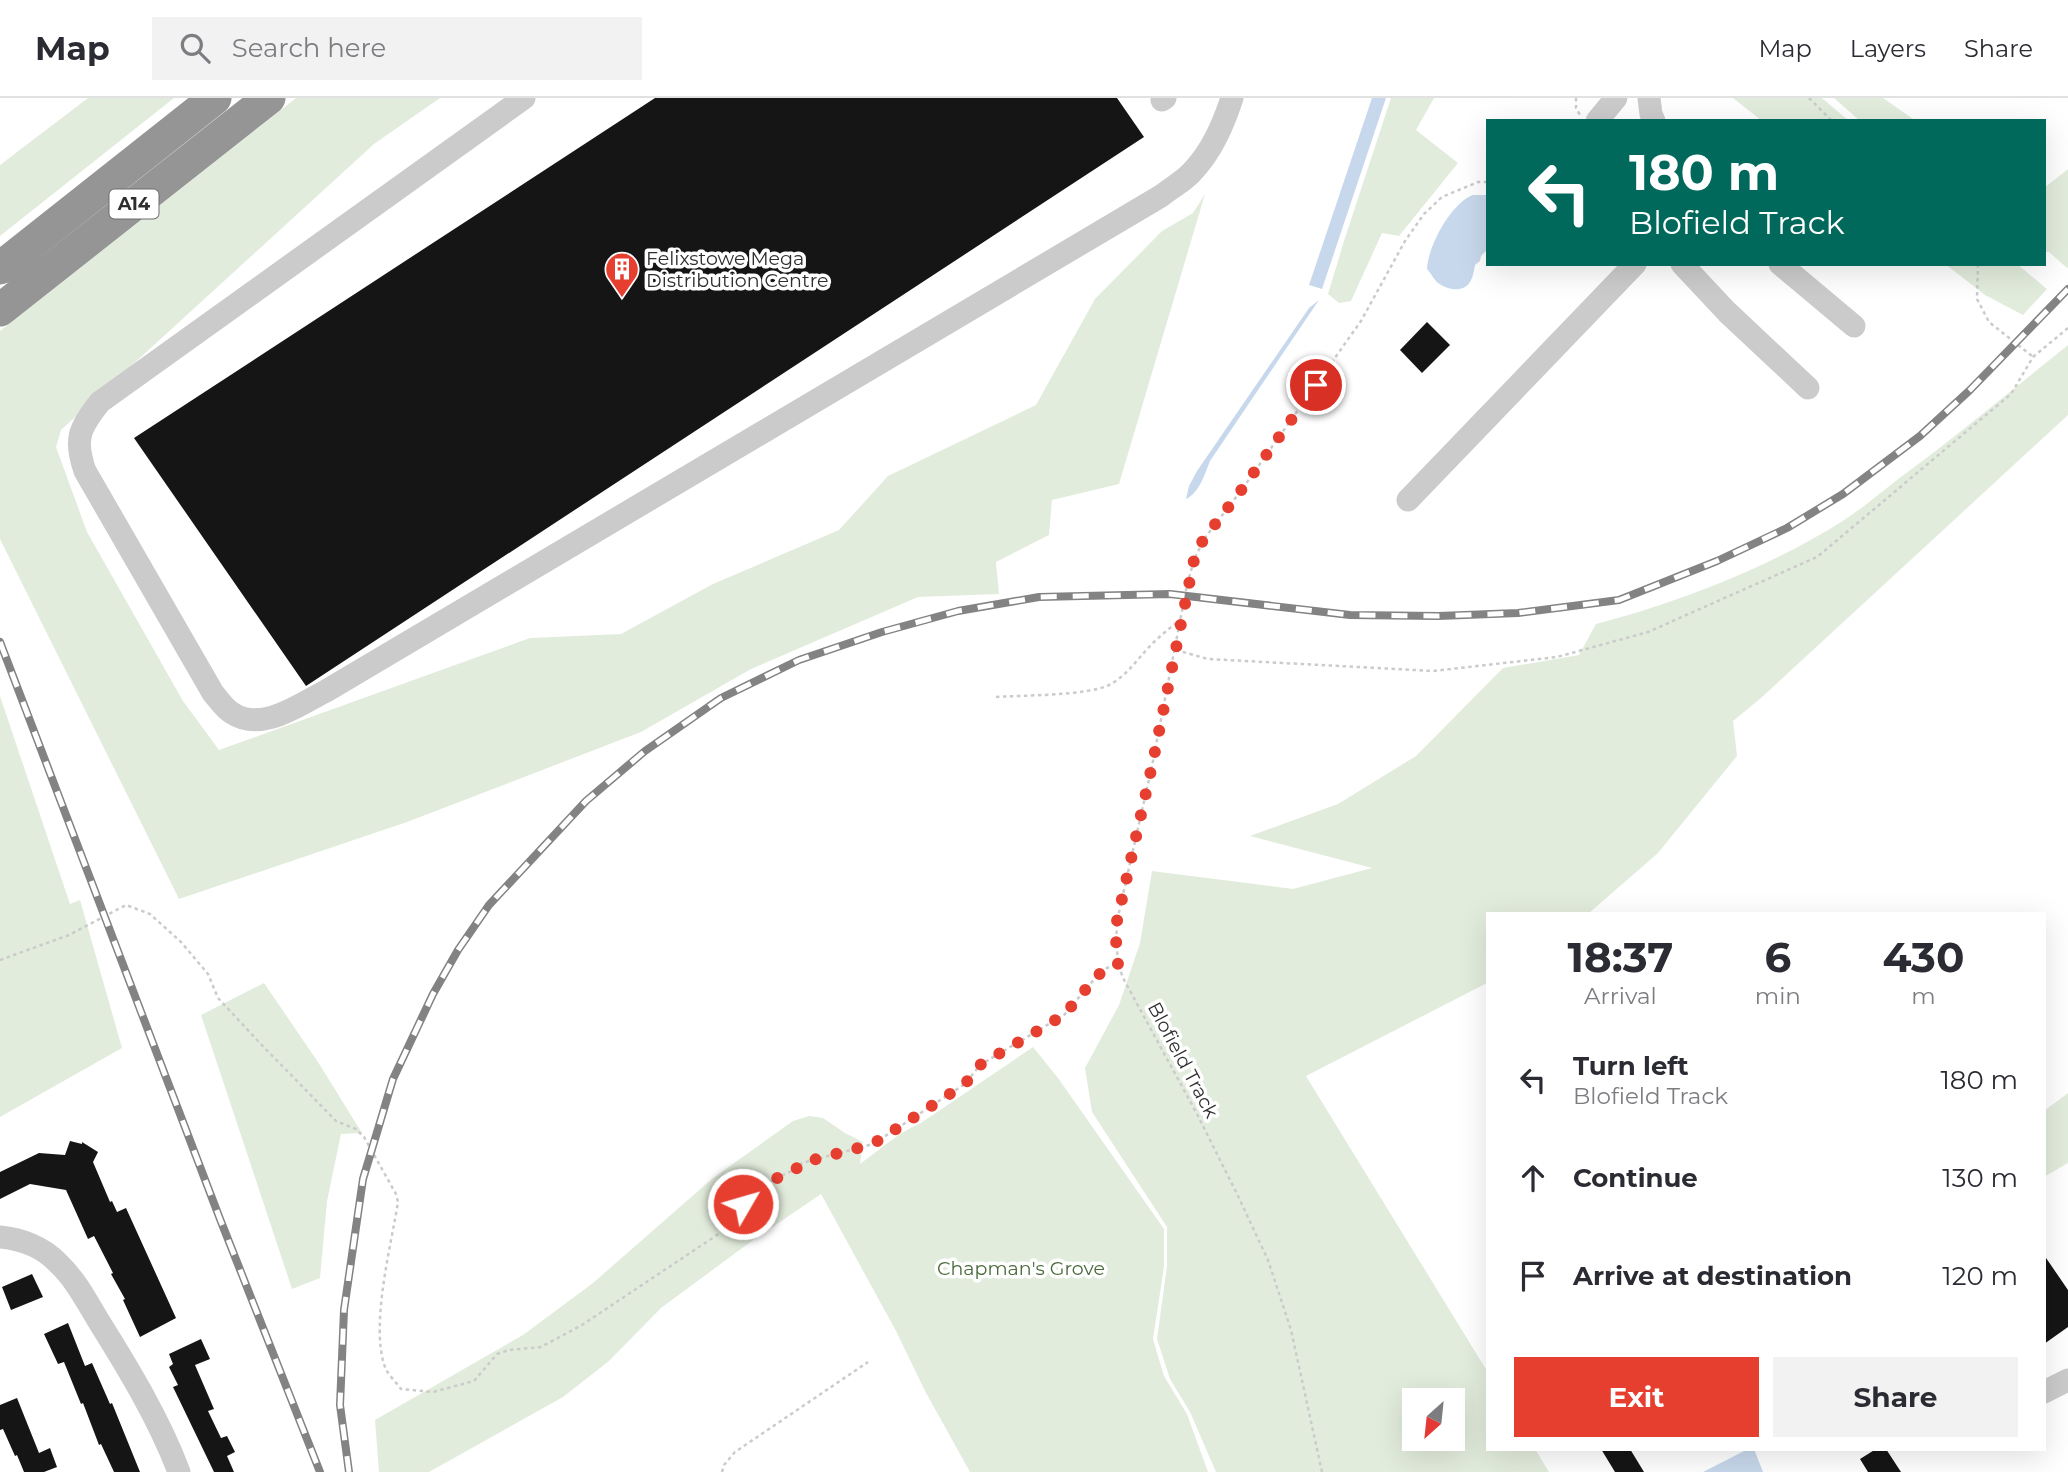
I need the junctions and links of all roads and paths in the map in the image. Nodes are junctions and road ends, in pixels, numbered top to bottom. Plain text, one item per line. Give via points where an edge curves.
1 (215, 98) edge
2 (269, 98) edge
3 (524, 98) edge
4 (1231, 98) edge
5 (1576, 98) edge
6 (1616, 98) edge
7 (1809, 98) edge
8 (1582, 119) edge
9 (1599, 119) edge
10 (1830, 119) edge
11 (1486, 182) edge
12 (1633, 266) edge
13 (1684, 266) edge
14 (1782, 266) edge
15 (1978, 266) edge
16 (0, 268) edge
17 (0, 310) edge
18 (1854, 327) dead end
19 (2068, 328) edge
20 (2033, 357) junction
21 (1808, 387) dead end
22 (1408, 500) dead end
23 (1181, 619) junction
24 (1176, 650) junction
25 (996, 697) dead end
26 (0, 960) edge
27 (1118, 964) junction
28 (0, 1237) edge
29 (868, 1362) dead end
30 (2068, 1380) edge
31 (2046, 1391) edge
32 (179, 1472) edge
33 (722, 1472) edge
34 (1322, 1472) edge

1 - 16 highway, A14
2 - 17 highway, A14
3 - 4 street via 100,402 85,422 78,440 85,471 213,693 232,713 248,720 271,718 326,691 1161,196 1191,174 1210,150
5 - 8 path
6 - 9 street
7 - 10 path
11 - 23 path, Blofield Track via 1442,197 1405,241 1361,321 1203,540
12 - 22 street
13 - 21 street
14 - 18 street
15 - 20 path via 1977,299 1989,322
19 - 20 path
20 - 24 path via 2011,394 1817,557 1648,632 1558,657 1433,671 1208,659
23 - 24 path, Blofield Track
23 - 25 path via 1110,685
24 - 27 path, Blofield Track via 1117,921
26 - 27 path via 69,935 126,905 150,914 181,942 208,974 219,998 257,1040 336,1121 364,1137 397,1195 379,1339 386,1369 401,1389 433,1392 474,1381 497,1354 541,1347 582,1325 729,1227 743,1204 802,1163 873,1144 965,1084 980,1065 1064,1015 1097,976
27 - 34 path, Blofield Track via 1268,1261 1292,1330
28 - 32 street via 42,1251 71,1278 143,1396
29 - 33 path via 735,1452
30 - 31 street

